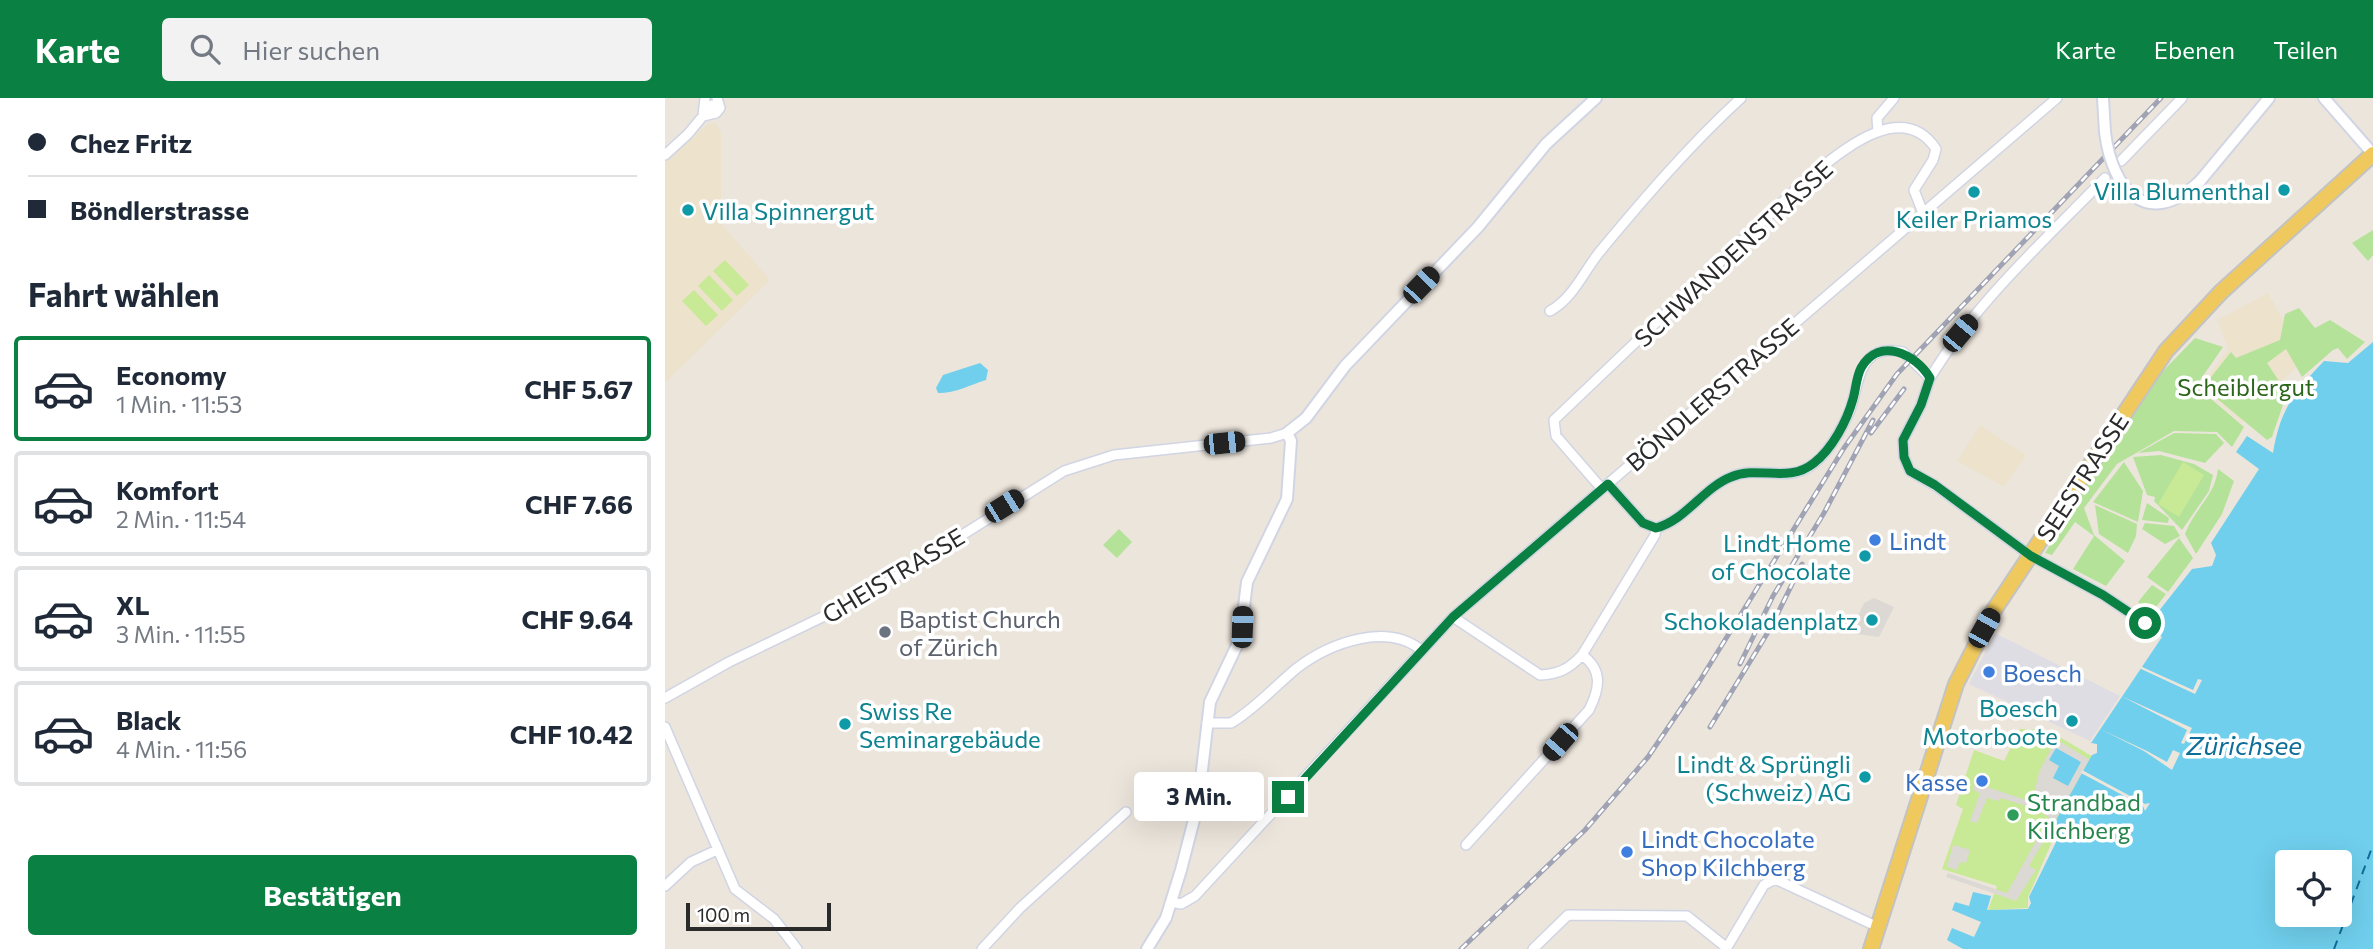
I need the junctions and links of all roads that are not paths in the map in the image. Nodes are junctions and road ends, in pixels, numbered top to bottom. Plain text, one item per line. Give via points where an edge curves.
1 (1596, 98) edge
2 (1741, 98) edge
3 (1894, 98) edge
4 (2057, 98) edge
5 (2103, 98) edge
6 (2182, 98) edge
7 (2269, 98) edge
8 (2324, 98) edge
9 (711, 100) edge
10 (1878, 131) junction
11 (2373, 154) edge
12 (665, 155) edge
13 (2121, 161) dead end
14 (2105, 178) dead end
15 (1923, 213) junction
16 (1550, 311) dead end
17 (1930, 378) junction
18 (1287, 433) junction
19 (1605, 487) junction
20 (1656, 528) junction
21 (2031, 556) junction
22 (1453, 617) junction
23 (2145, 623) dead end
24 (1421, 650) junction
25 (1582, 655) junction
26 (665, 698) edge
27 (1207, 723) junction
28 (665, 727) edge
29 (1126, 812) dead end
30 (1466, 845) dead end
31 (716, 850) junction
32 (665, 886) edge
33 (1171, 902) junction
34 (1878, 927) junction
35 (797, 949) edge
36 (982, 949) edge
37 (1147, 949) edge
38 (1533, 949) edge
39 (1727, 949) edge
40 (1871, 949) edge

1 - 18 street via 1546,144 1478,226 1345,366 1306,418
2 - 16 street via 1666,173 1565,301
3 - 10 street via 1877,118
4 - 15 street, BÖNDLERSTRASSE
5 - 7 street, bridge via 2114,174 2126,191 2150,203 2173,201 2200,181
6 - 13 street
8 - 11 street
9 - 12 street via 703,116
10 - 15 street, SCHWANDENSTRASSE via 1908,125 1934,145 1937,153 1913,190
10 - 19 street, SCHWANDENSTRASSE via 1843,150 1800,185 1718,260 1649,333 1557,415 1552,424 1556,436
11 - 21 main road, SEESTRASSE via 2221,292 2166,351
14 - 17 street via 1986,302
15 - 19 street, BÖNDLERSTRASSE
17 - 20 street via 1903,352 1875,354 1861,369 1844,423 1814,464 1789,475 1744,473 1728,478 1677,519
17 - 21 street via 1903,440 1907,467
18 - 26 street, GHEISTRASSE via 1114,456 1064,471 862,598
18 - 27 street via 1291,441 1287,499 1247,582 1240,639 1210,702
19 - 20 street, SCHWANDENSTRASSE via 1643,523
19 - 22 street, BÖNDLERSTRASSE
20 - 25 street
21 - 23 street
21 - 34 main road, SEESTRASSE via 1992,613 1960,676
22 - 24 street, BÖNDLERSTRASSE
22 - 25 street via 1540,675 1571,667
24 - 27 street via 1411,642 1377,635 1345,643 1300,666 1238,719
24 - 33 street, BÖNDLERSTRASSE via 1195,896 1181,904
25 - 30 street via 1592,662 1599,686 1589,709
27 - 33 street via 1198,804
28 - 31 street
29 - 36 street via 1020,908
31 - 32 street via 691,862
31 - 35 street via 739,895 774,919
33 - 37 street
34 - 39 street via 1775,879 1764,885
34 - 40 main road, SEESTRASSE
38 - 39 street via 1568,915 1687,916

